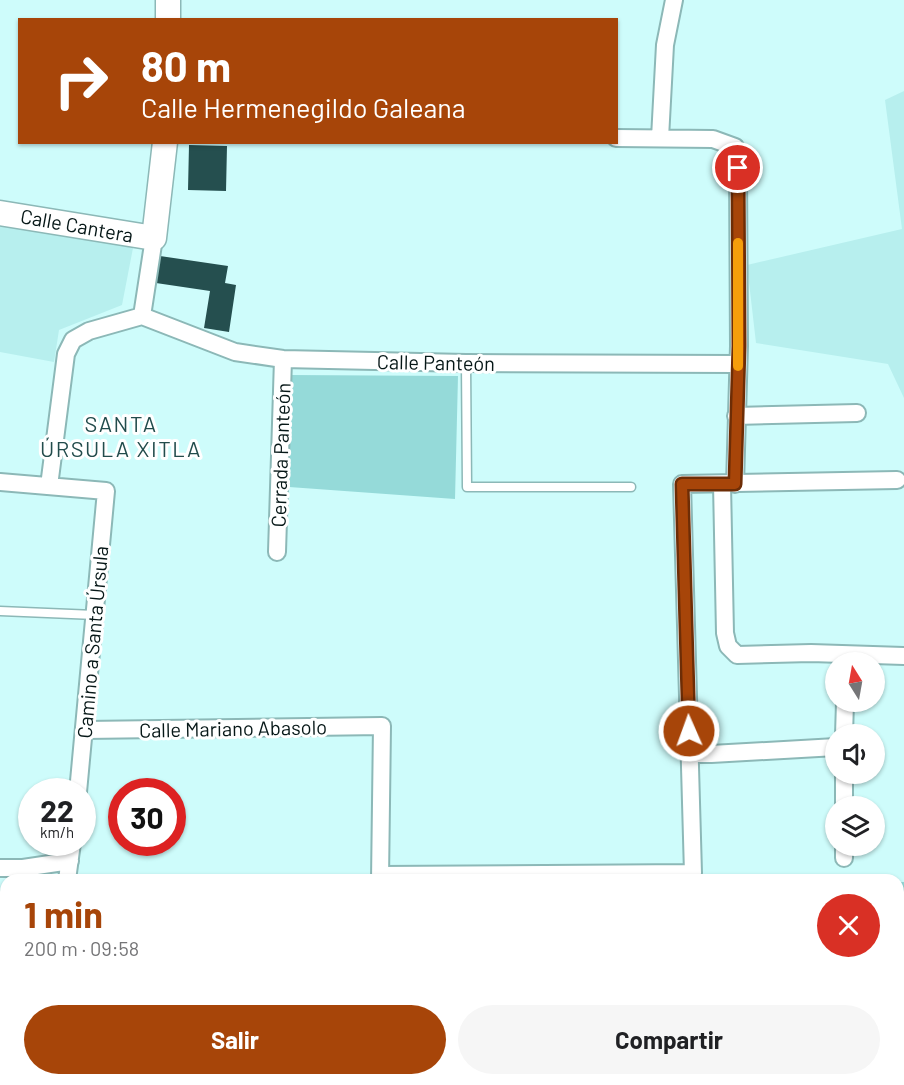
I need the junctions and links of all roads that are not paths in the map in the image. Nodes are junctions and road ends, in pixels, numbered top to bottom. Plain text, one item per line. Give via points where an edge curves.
1 (168, 0) edge
2 (674, 0) edge
3 (168, 18) edge
4 (618, 138) edge
5 (660, 138) junction
6 (165, 144) edge
7 (0, 213) edge
8 (153, 238) junction
9 (142, 316) junction
10 (283, 359) junction
11 (466, 363) junction
12 (738, 364) junction
13 (857, 413) dead end
14 (736, 416) junction
15 (897, 480) dead end
16 (0, 482) edge
17 (728, 484) junction
18 (49, 486) junction
19 (632, 487) dead end
20 (277, 552) dead end
21 (0, 611) edge
22 (95, 615) junction
23 (904, 656) edge
24 (825, 657) edge
25 (885, 657) edge
26 (85, 730) junction
27 (825, 748) edge
28 (689, 754) junction
29 (80, 778) edge
30 (71, 856) edge
31 (70, 861) junction
32 (0, 868) edge
33 (68, 874) edge
34 (380, 874) edge
35 (693, 874) edge

1 - 3 street
2 - 5 street via 665,45
4 - 5 street
5 - 12 street via 713,139 735,147
6 - 8 street
7 - 8 street, Calle Cantera
8 - 9 street
9 - 10 street, Calle Panteón via 235,352
9 - 18 street via 89,331 73,340 66,354
10 - 11 street, Calle Panteón
10 - 20 street, Cerrada Panteón
11 - 12 street, Calle Panteón
11 - 19 lane via 468,487
12 - 14 street
13 - 14 street
14 - 17 street
15 - 17 street
16 - 18 street
17 - 24 street via 728,646 737,655
17 - 28 street via 682,484
18 - 22 street, Camino a Santa Úrsula via 106,491
21 - 22 lane
22 - 26 street, Camino a Santa Úrsula
23 - 25 street
26 - 29 street, Camino a Santa Úrsula
26 - 34 street, Calle Mariano Abasolo via 382,726
27 - 28 street
28 - 35 street
30 - 31 street
31 - 32 street
31 - 33 street

